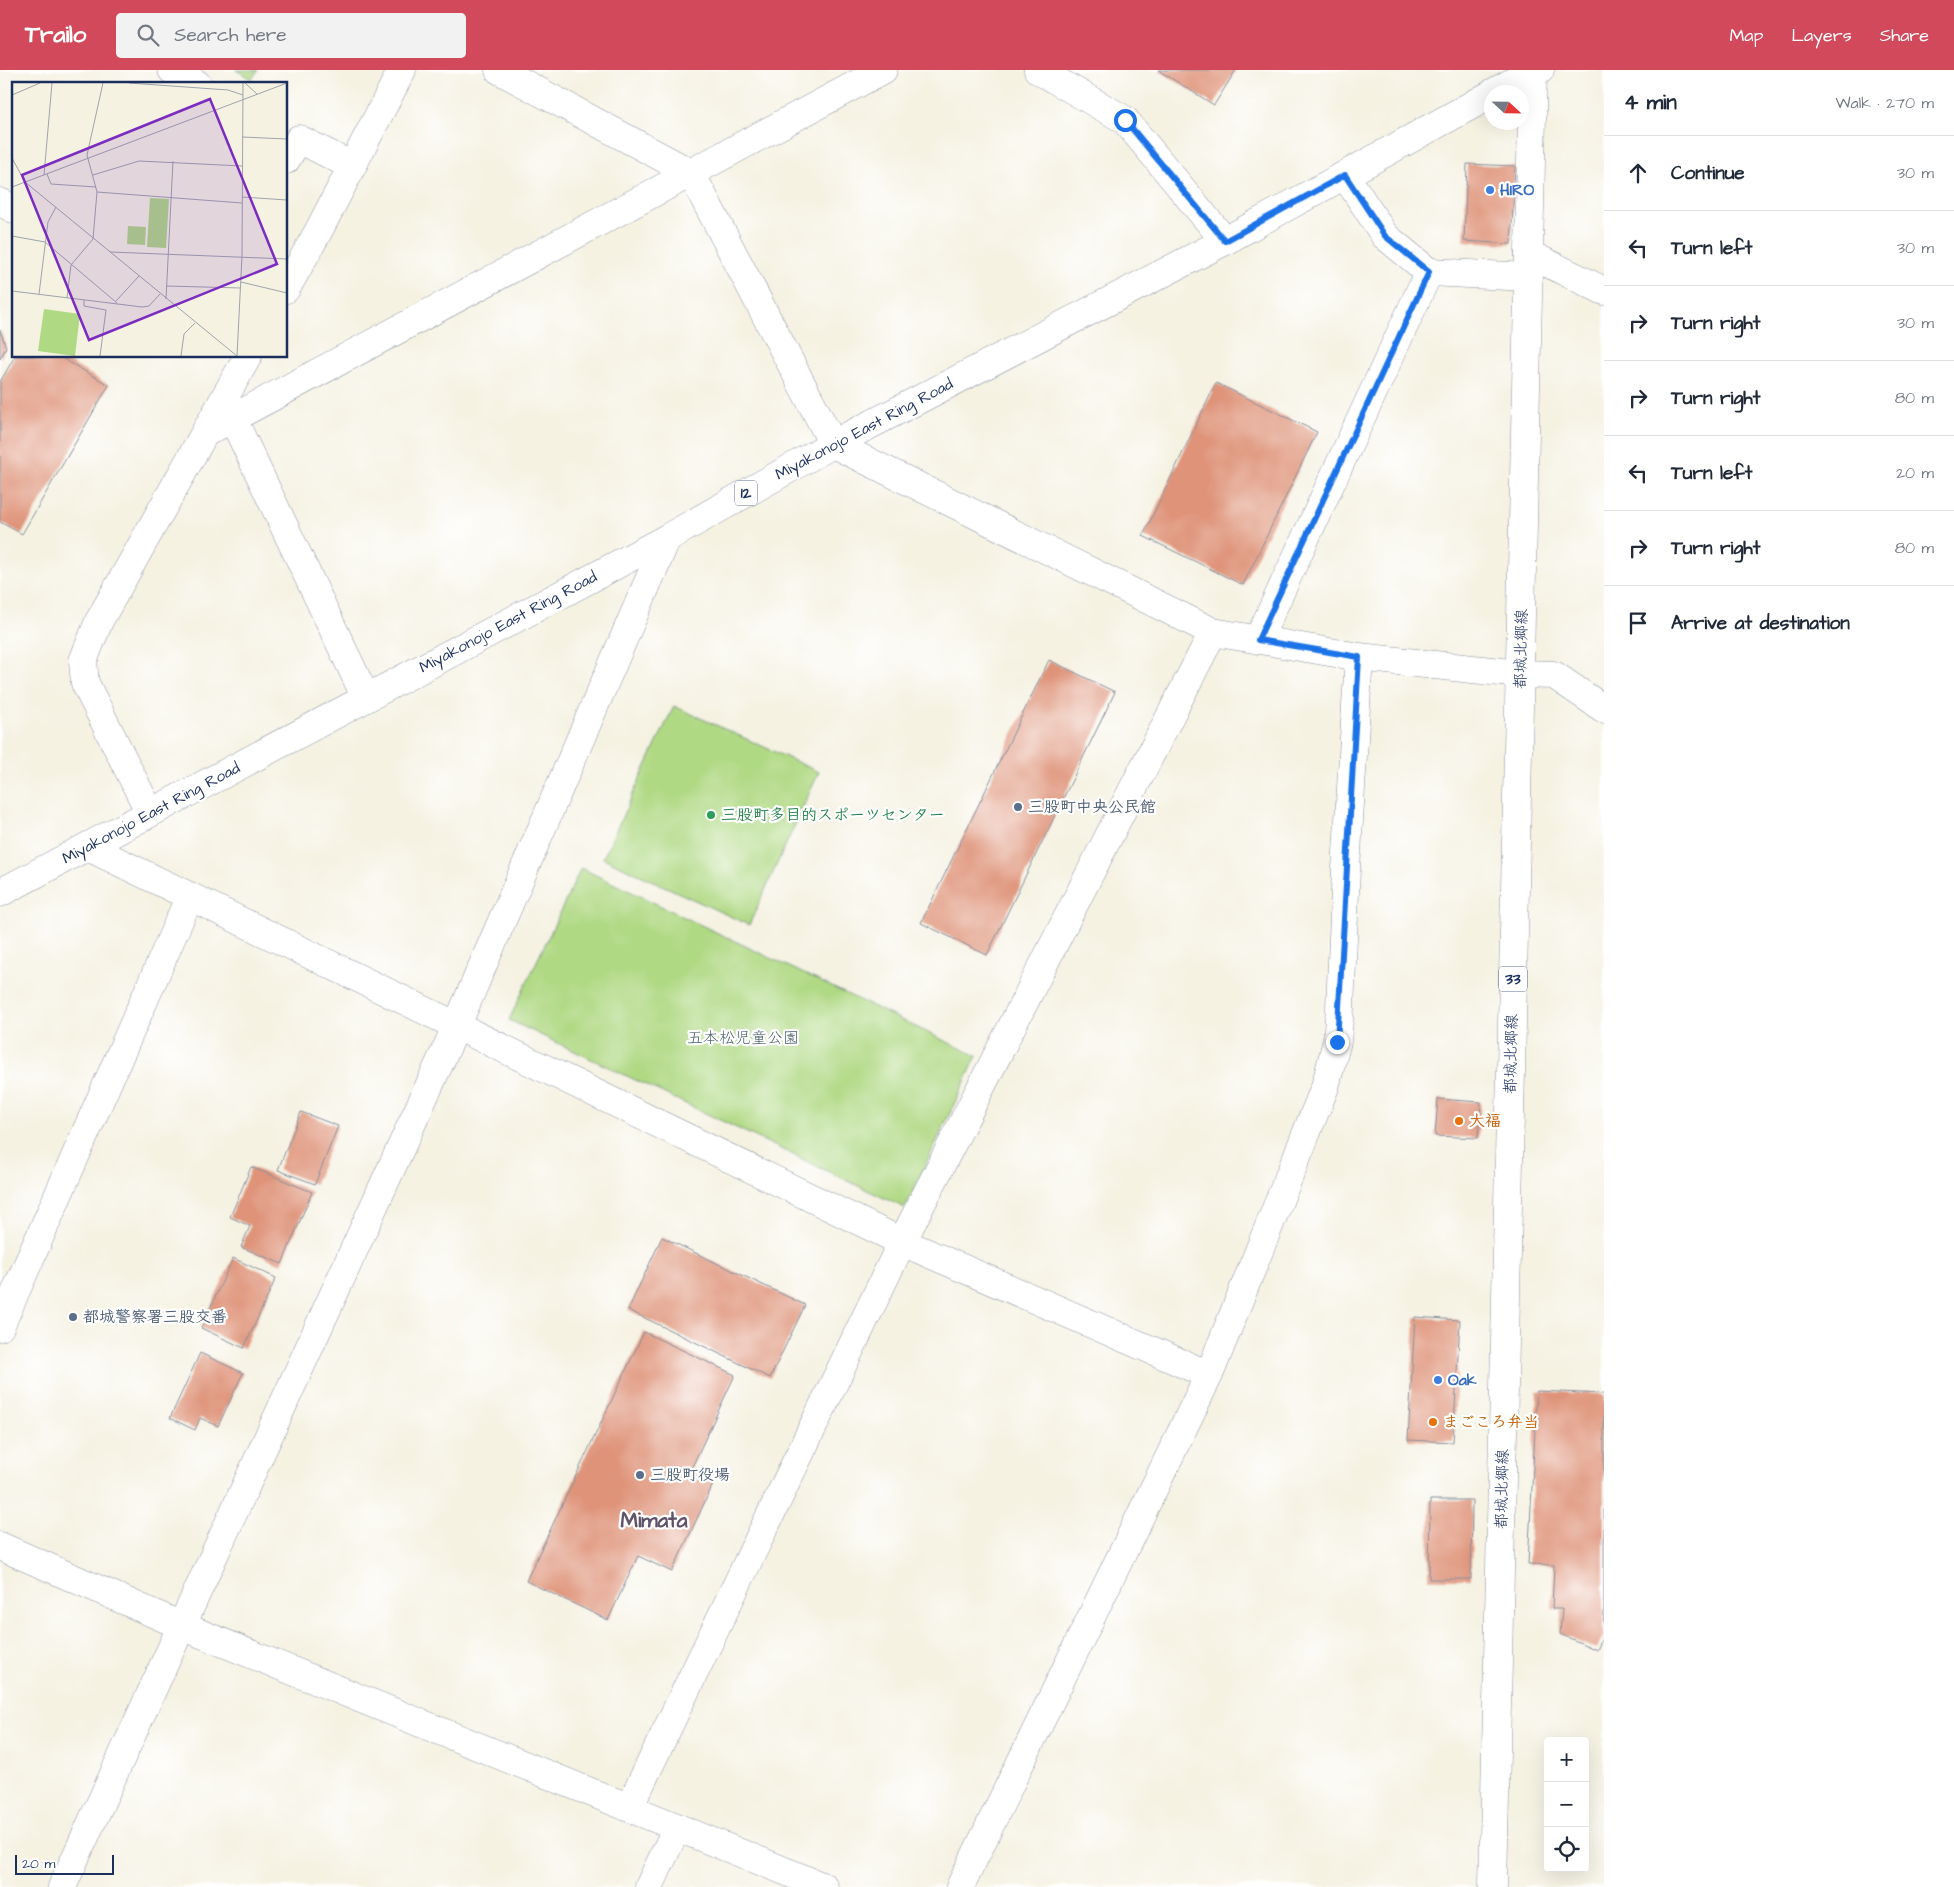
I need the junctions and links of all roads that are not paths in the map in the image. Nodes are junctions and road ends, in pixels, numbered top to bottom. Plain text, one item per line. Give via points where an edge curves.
1 (172, 70) edge
2 (402, 70) edge
3 (499, 70) edge
4 (883, 70) edge
5 (1038, 70) edge
6 (1535, 70) edge
7 (193, 82) edge
8 (1508, 85) edge
9 (1484, 98) edge
10 (290, 144) edge
11 (352, 166) junction
12 (691, 173) junction
13 (1345, 175) junction
14 (0, 202) edge
15 (12, 208) edge
16 (1225, 241) junction
17 (1529, 265) junction
18 (1429, 272) junction
19 (288, 285) edge
20 (1604, 292) edge
21 (247, 358) edge
22 (233, 419) junction
23 (205, 433) junction
24 (833, 444) junction
25 (667, 538) junction
26 (1212, 632) junction
27 (1258, 640) junction
28 (1359, 657) junction
29 (1520, 674) junction
30 (366, 698) junction
31 (1604, 710) edge
32 (150, 813) junction
33 (88, 847) junction
34 (0, 893) edge
35 (190, 896) junction
36 (458, 1025) junction
37 (902, 1242) junction
38 (0, 1327) edge
39 (1209, 1375) junction
40 (0, 1546) edge
41 (182, 1626) junction
42 (629, 1808) junction
43 (677, 1827) junction
44 (62, 1887) edge
45 (649, 1887) edge
46 (824, 1887) edge
47 (960, 1887) edge
48 (1492, 1887) edge

1 - 7 street
2 - 11 street
3 - 12 street
4 - 12 street
5 - 16 street via 1125,120
6 - 8 street, Miyakonojo East Ring Road / 12
6 - 17 street, 都城北郷線 / 33
9 - 13 street, Miyakonojo East Ring Road / 12
10 - 11 street
11 - 19 street
12 - 22 street
12 - 24 street
13 - 16 street, Miyakonojo East Ring Road / 12
13 - 18 street via 1385,236
14 - 15 street
16 - 24 street, Miyakonojo East Ring Road / 12
17 - 18 street
17 - 20 street
17 - 29 street, 都城北郷線 / 33
18 - 27 street
21 - 23 street
22 - 23 street
22 - 30 street
23 - 32 street via 99,621 83,661 85,683
24 - 25 street, Miyakonojo East Ring Road / 12
24 - 26 street
25 - 30 street, Miyakonojo East Ring Road / 12
25 - 36 street
26 - 27 street
26 - 37 street
27 - 28 street
28 - 29 street
28 - 39 street via 1337,1042 1325,1087
29 - 31 street via 1554,675
29 - 48 street, 都城北郷線 / 33
30 - 32 street, Miyakonojo East Ring Road / 12
32 - 33 street, Miyakonojo East Ring Road / 12
33 - 34 street, Miyakonojo East Ring Road / 12
33 - 35 street
35 - 36 street
35 - 38 street
36 - 37 street
36 - 41 street
37 - 39 street
37 - 42 street
39 - 47 street
40 - 41 street
41 - 42 street
41 - 44 street
42 - 43 street
43 - 45 street
43 - 46 street

